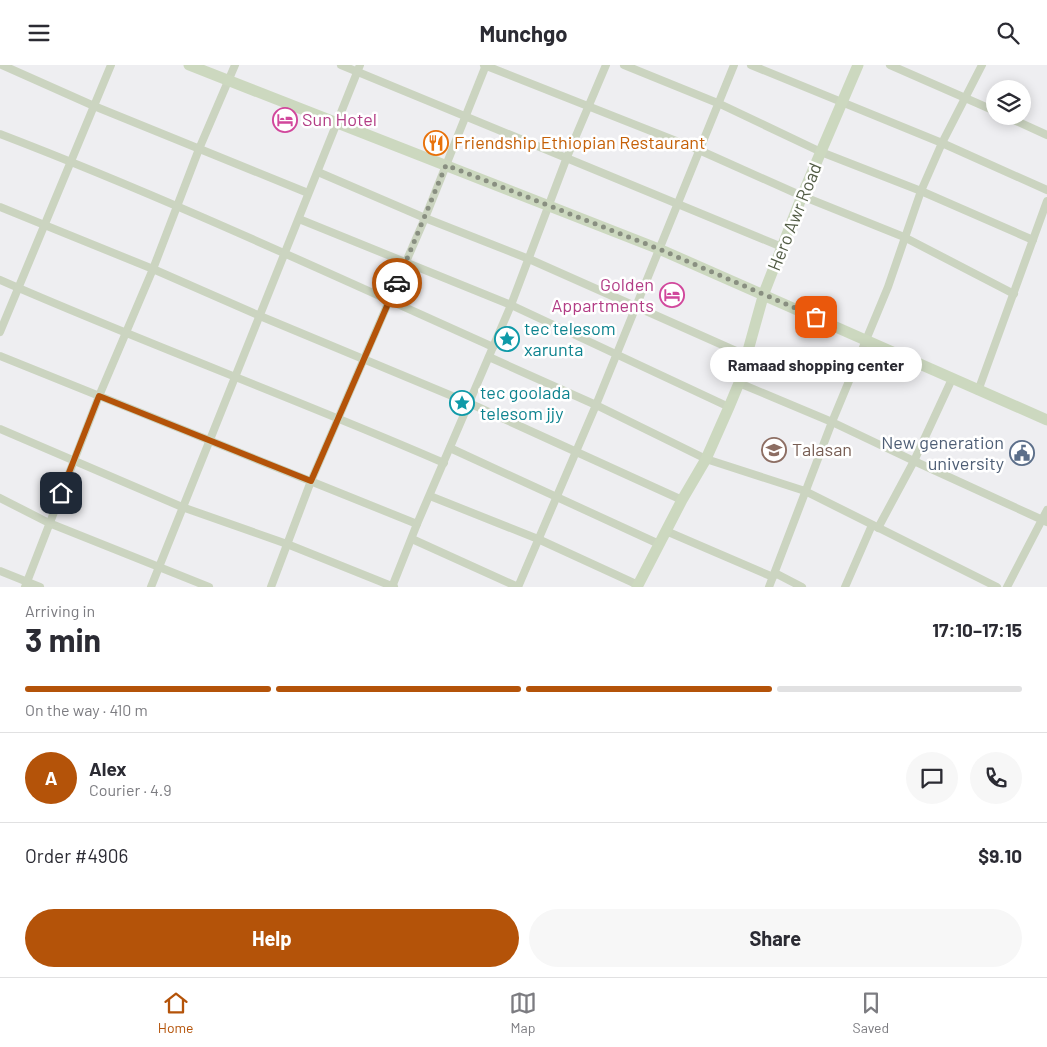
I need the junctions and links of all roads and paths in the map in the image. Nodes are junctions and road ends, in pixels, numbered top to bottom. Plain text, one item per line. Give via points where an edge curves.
1 (2, 65) edge
2 (111, 65) edge
3 (189, 65) edge
4 (235, 65) edge
5 (341, 65) edge
6 (485, 65) edge
7 (606, 65) edge
8 (624, 65) edge
9 (734, 65) edge
10 (750, 65) edge
11 (858, 65) edge
12 (890, 65) edge
13 (982, 65) edge
14 (359, 69) edge
15 (229, 80) junction
16 (965, 98) junction
17 (842, 101) junction
18 (720, 104) junction
19 (94, 106) junction
20 (588, 107) junction
21 (986, 107) edge
22 (466, 117) junction
23 (337, 122) junction
24 (1025, 125) edge
25 (0, 134) edge
26 (1047, 135) edge
27 (942, 143) junction
28 (199, 149) junction
29 (699, 150) junction
30 (821, 152) junction
31 (567, 157) junction
32 (69, 161) junction
33 (446, 165) junction
34 (318, 172) junction
35 (1047, 190) edge
36 (921, 191) junction
37 (308, 193) junction
38 (802, 196) junction
39 (1047, 201) edge
40 (678, 205) junction
41 (549, 206) junction
42 (0, 207) edge
43 (176, 208) junction
44 (425, 218) junction
45 (299, 219) junction
46 (44, 224) junction
47 (904, 237) junction
48 (1033, 240) junction
49 (782, 247) junction
50 (659, 249) junction
51 (284, 252) junction
52 (529, 259) junction
53 (406, 262) junction
54 (153, 269) junction
55 (0, 280) edge
56 (18, 287) junction
57 (764, 293) junction
58 (1014, 294) junction
59 (390, 301) junction
60 (511, 305) junction
61 (636, 305) junction
62 (260, 316) junction
63 (0, 332) edge
64 (124, 333) junction
65 (867, 340) junction
66 (493, 347) junction
67 (616, 353) junction
68 (745, 355) junction
69 (0, 356) edge
70 (489, 357) junction
71 (364, 361) junction
72 (236, 377) junction
73 (952, 379) junction
74 (739, 383) junction
75 (978, 391) junction
76 (99, 396) junction
77 (469, 403) junction
78 (596, 405) junction
79 (729, 407) junction
80 (339, 417) junction
81 (1047, 420) edge
82 (832, 422) junction
83 (0, 429) edge
84 (209, 441) junction
85 (450, 448) junction
86 (576, 451) junction
87 (706, 459) junction
88 (75, 460) junction
89 (914, 461) junction
90 (444, 463) junction
91 (311, 481) junction
92 (805, 491) junction
93 (430, 495) junction
94 (555, 497) junction
95 (0, 498) edge
96 (682, 500) junction
97 (182, 507) junction
98 (1047, 510) edge
99 (1045, 521) edge
100 (49, 523) junction
101 (417, 524) junction
102 (875, 526) junction
103 (666, 531) junction
104 (412, 539) junction
105 (538, 539) junction
106 (287, 544) junction
107 (659, 544) junction
108 (158, 567) junction
109 (0, 571) edge
110 (774, 575) junction
111 (26, 584) edge
112 (638, 586) edge
113 (40, 587) edge
114 (151, 587) edge
115 (209, 587) edge
116 (271, 587) edge
117 (393, 587) edge
118 (518, 587) edge
119 (769, 587) edge
120 (802, 587) edge
121 (845, 587) edge
122 (997, 587) edge
123 (1007, 587) edge

1 - 19 street
2 - 19 street
3 - 15 street
4 - 15 street
5 - 14 street
6 - 20 street
6 - 22 street
7 - 20 street
8 - 18 street
9 - 18 street
10 - 17 street
11 - 17 street, Hero Awr Road
12 - 16 street
13 - 16 street
14 - 22 street
14 - 23 street
15 - 23 street
15 - 28 street
16 - 21 street
16 - 27 street
17 - 27 street
17 - 30 street, Hero Awr Road
18 - 29 street
18 - 30 street
19 - 28 street
19 - 32 street
20 - 29 street
20 - 31 street
22 - 31 street
22 - 33 street
23 - 33 street
23 - 34 street
24 - 26 street
25 - 32 street
27 - 35 street
27 - 36 street
28 - 37 street
28 - 43 street
29 - 38 street
29 - 40 street
30 - 36 street
30 - 38 street, Hero Awr Road
31 - 40 street
31 - 41 street
32 - 43 street
32 - 46 street
33 - 41 street
33 - 44 street
34 - 37 street
34 - 44 street
36 - 47 street
36 - 48 street
37 - 45 street
38 - 47 street
38 - 49 street, Hero Awr Road
39 - 48 street
40 - 49 street
40 - 50 street
41 - 50 street
41 - 52 street
42 - 46 street
43 - 51 street
43 - 54 street
44 - 52 street
44 - 53 street
45 - 51 street
45 - 53 street
46 - 54 street
46 - 56 street
47 - 58 street
47 - 65 street
48 - 58 street
49 - 57 street, Hero Awr Road
50 - 57 street
50 - 61 street
51 - 59 street
51 - 62 street
52 - 60 street
52 - 61 street
53 - 59 street
53 - 60 street
54 - 62 street
54 - 64 street
55 - 56 street
56 - 63 street
56 - 64 street
57 - 65 street
57 - 68 street, Hero Awr Road
58 - 75 street
59 - 66 street
59 - 71 street
60 - 66 street
60 - 67 street
61 - 67 street
61 - 68 street
62 - 71 street
62 - 72 street
64 - 72 street
64 - 76 street
65 - 73 street
65 - 82 street
66 - 70 street
67 - 78 street
67 - 79 street
68 - 74 street, Hero Awr Road
69 - 76 street
70 - 77 street
70 - 78 street
71 - 77 street
71 - 80 street
72 - 80 street
72 - 84 street
73 - 75 street
73 - 89 street
74 - 79 street, Hero Awr Road
74 - 82 street
75 - 81 street
76 - 84 street
76 - 88 street
77 - 85 street
77 - 86 street
78 - 86 street
78 - 87 street
79 - 87 street, Hero Awr Road
80 - 90 street
80 - 91 street
82 - 89 street
82 - 92 street
83 - 88 street
84 - 91 street
84 - 97 street
85 - 90 street
85 - 94 street
86 - 94 street
86 - 96 street
87 - 92 street
87 - 96 street, Hero Awr Road
88 - 97 street
88 - 100 street
89 - 99 street
89 - 102 street
90 - 93 street
91 - 101 street
91 - 106 street
92 - 102 street
92 - 110 street
93 - 101 street
93 - 105 street
94 - 105 street
94 - 107 street
95 - 100 street
96 - 103 street, Hero Awr Road
97 - 106 street
97 - 108 street
98 - 99 street
99 - 123 street
100 - 108 street
100 - 111 street
101 - 104 street
102 - 121 street
102 - 122 street
103 - 107 street, Hero Awr Road
103 - 110 street
104 - 117 street
104 - 118 street
105 - 112 street
105 - 118 street
106 - 116 street
106 - 117 street
107 - 112 street, Hero Awr Road
108 - 114 street
108 - 115 street
109 - 111 street
110 - 119 street
110 - 120 street
111 - 113 street

